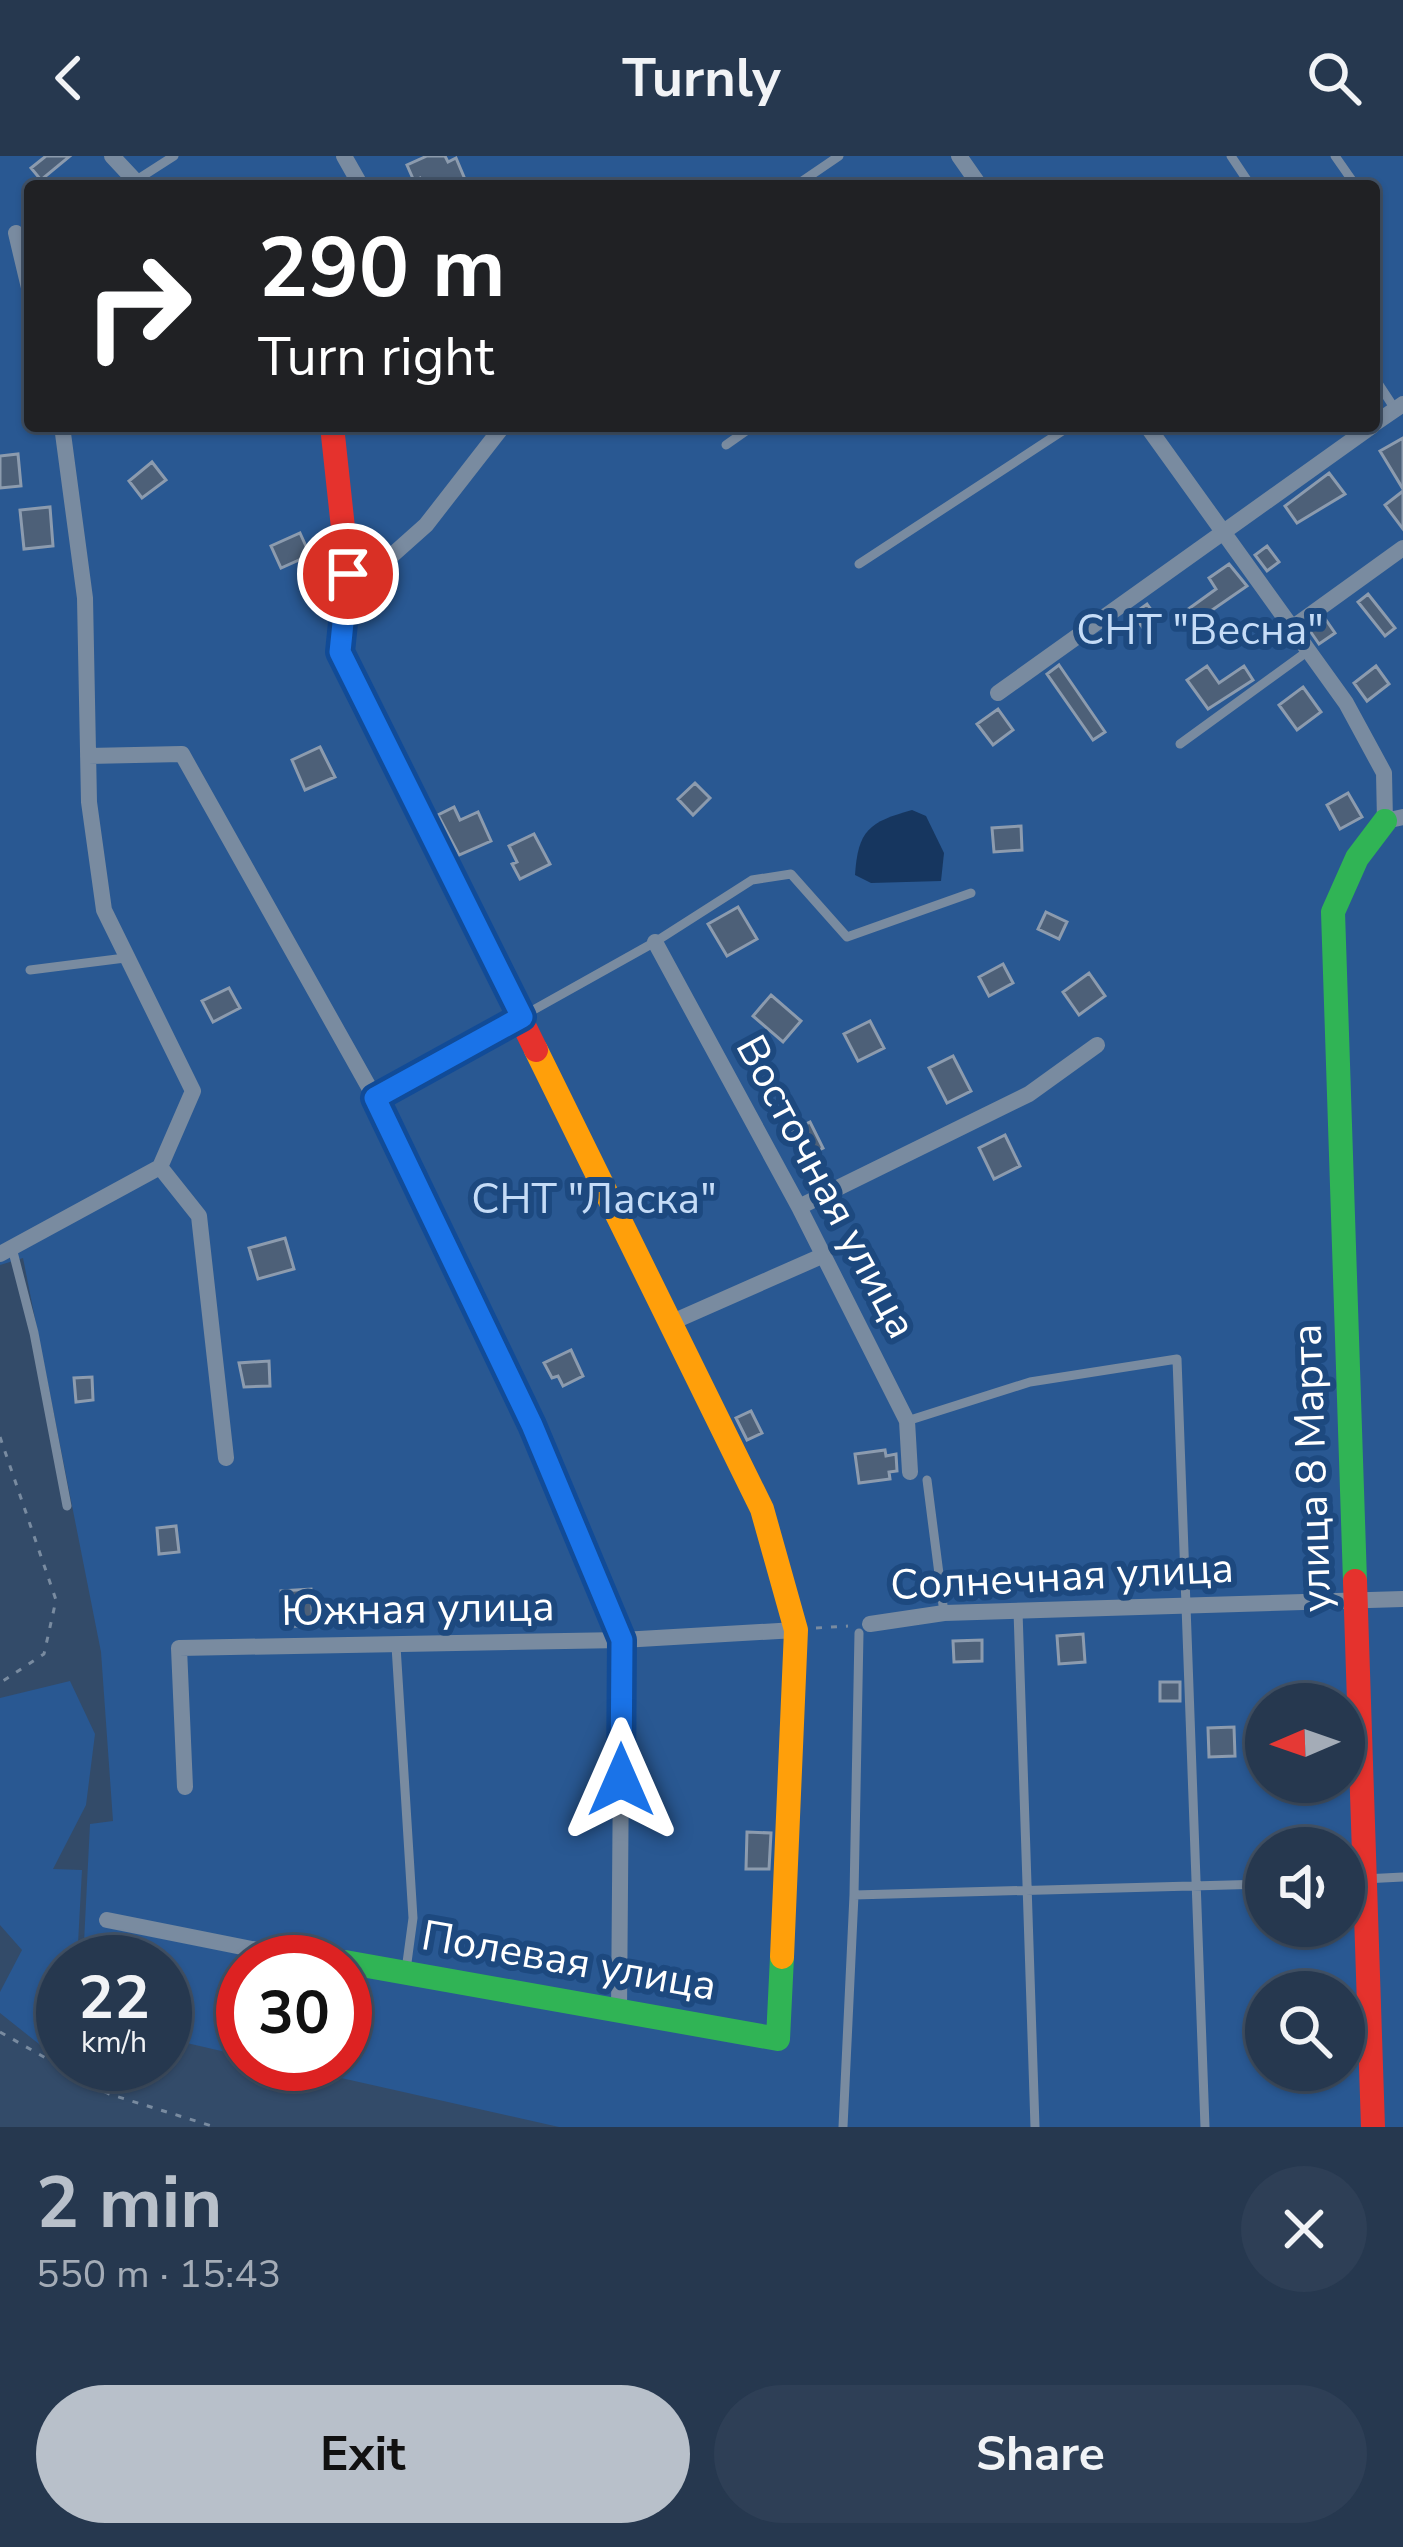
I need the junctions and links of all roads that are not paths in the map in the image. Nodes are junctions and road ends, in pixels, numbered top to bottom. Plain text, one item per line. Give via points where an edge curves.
1 (112, 156) edge
2 (175, 156) edge
3 (839, 156) edge
4 (135, 180) edge
5 (142, 180) edge
6 (804, 180) edge
7 (16, 232) dead end
8 (24, 266) edge
9 (63, 432) edge
10 (333, 432) edge
11 (498, 432) edge
12 (744, 432) edge
13 (1061, 432) edge
14 (1151, 432) edge
15 (1363, 432) edge
16 (726, 445) dead end
17 (1222, 533) junction
18 (1403, 548) edge
19 (859, 564) dead end
20 (348, 574) junction
21 (1292, 628) junction
22 (1309, 651) junction
23 (998, 693) dead end
24 (1180, 744) dead end
25 (88, 756) junction
26 (1394, 819) edge
27 (971, 893) dead end
28 (655, 942) junction
29 (124, 958) junction
30 (30, 970) dead end
31 (522, 1017) junction
32 (1097, 1045) dead end
33 (375, 1098) junction
34 (160, 1167) junction
35 (799, 1207) junction
36 (6, 1251) edge
37 (824, 1255) junction
38 (670, 1323) junction
39 (907, 1421) junction
40 (226, 1458) dead end
41 (919, 1476) joint
42 (67, 1506) dead end
43 (1403, 1598) edge
44 (1356, 1600) junction
45 (1186, 1606) junction
46 (1018, 1611) junction
47 (944, 1613) junction
48 (864, 1628) joint
49 (796, 1630) junction
50 (622, 1640) junction
51 (397, 1646) junction
52 (185, 1787) dead end
53 (1354, 1827) edge
54 (1403, 1877) edge
55 (1365, 1879) edge
56 (1245, 1886) edge
57 (1196, 1889) junction
58 (1029, 1890) junction
59 (854, 1895) junction
60 (107, 1920) dead end
61 (216, 1942) edge
62 (1359, 1947) edge
63 (372, 1966) edge
64 (406, 1970) junction
65 (620, 2012) junction
66 (843, 2127) edge
67 (1035, 2127) edge
68 (1205, 2127) edge
69 (1373, 2127) edge

1 - 4 street
2 - 5 lane
3 - 6 lane
7 - 8 street
9 - 25 street via 86,598
10 - 20 street
11 - 20 street via 426,525 380,566
12 - 16 lane
13 - 19 lane
14 - 17 street
15 - 17 street
17 - 21 street
17 - 23 street
18 - 21 street
20 - 31 street via 340,652
21 - 22 street
22 - 24 lane
22 - 26 street via 1384,773
25 - 29 street via 104,910
25 - 33 street via 182,754
26 - 44 street, улица 8 Марта via 1358,858 1333,912
27 - 28 lane via 847,937 791,874 752,880
28 - 31 lane
28 - 35 street, Восточная улица
29 - 30 lane
29 - 34 street via 193,1091
31 - 33 lane
31 - 38 street
32 - 35 street via 1029,1094
33 - 50 street via 532,1425
34 - 36 street
34 - 40 street via 199,1216
35 - 37 street, Восточная улица
36 - 42 lane via 34,1333
37 - 38 street
37 - 39 street, Восточная улица
38 - 49 street via 762,1509
39 - 41 street, Восточная улица
39 - 45 lane via 1030,1382 1178,1358
41 - 47 lane
43 - 44 street, Солнечная улица
44 - 45 street, Солнечная улица
44 - 53 street, улица 8 Марта
45 - 46 street, Солнечная улица
45 - 57 lane
46 - 47 street, Солнечная улица
46 - 58 lane
47 - 48 street, Солнечная улица
48 - 59 lane
49 - 50 street, Южная улица
49 - 65 street, Полевая улица via 778,2038
50 - 51 street, Южная улица
50 - 65 street
51 - 52 street, Южная улица via 179,1648
51 - 64 lane via 413,1918
54 - 55 lane
56 - 57 lane
57 - 58 lane
57 - 68 lane
58 - 59 lane
58 - 67 lane
59 - 66 lane
60 - 61 street, Полевая улица
62 - 69 street, улица 8 Марта
63 - 64 street, Полевая улица
64 - 65 street, Полевая улица

